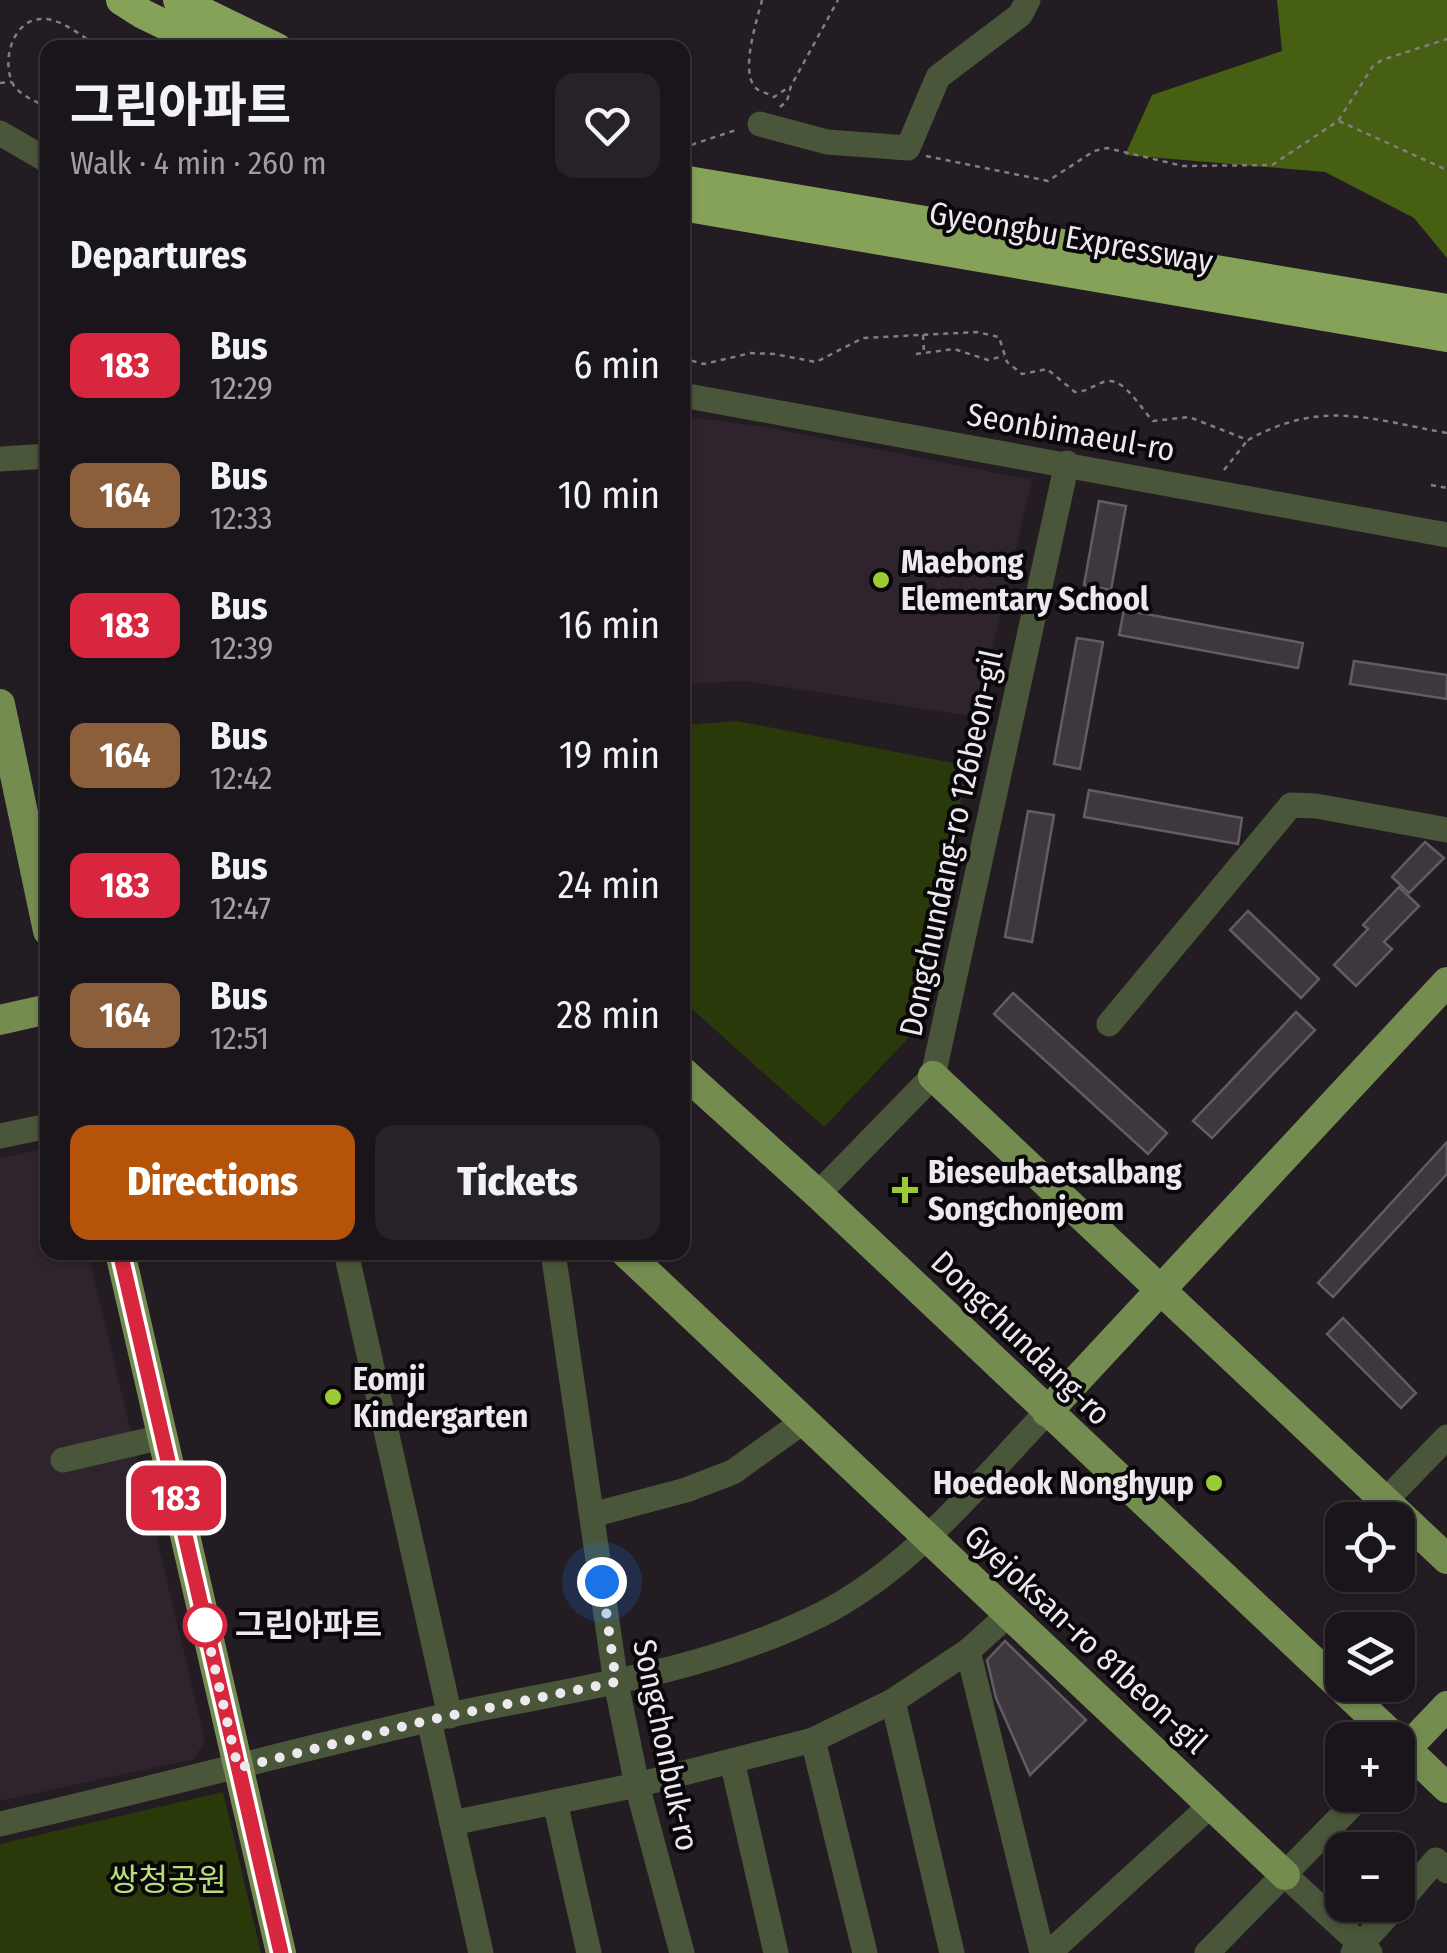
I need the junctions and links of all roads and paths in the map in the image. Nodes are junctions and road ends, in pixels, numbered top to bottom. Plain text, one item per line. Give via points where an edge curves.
1 (121, 0) edge
2 (178, 0) edge
3 (762, 0) edge
4 (838, 0) edge
5 (1028, 0) edge
6 (1447, 39) edge
7 (87, 40) edge
8 (197, 40) edge
9 (260, 40) edge
10 (12, 82) junction
11 (0, 83) edge
12 (790, 86) junction
13 (40, 103) edge
14 (1338, 121) junction
15 (760, 124) junction
16 (0, 134) edge
17 (690, 146) edge
18 (908, 148) junction
19 (40, 156) edge
20 (1447, 170) edge
21 (690, 181) edge
22 (690, 207) edge
23 (1447, 309) edge
24 (924, 334) junction
25 (1447, 337) edge
26 (924, 353) junction
27 (916, 354) dead end
28 (1006, 356) junction
29 (690, 360) edge
30 (690, 397) edge
31 (1447, 433) edge
32 (1248, 440) junction
33 (40, 456) edge
34 (0, 459) edge
35 (1067, 463) junction
36 (1218, 479) dead end
37 (1431, 485) dead end
38 (1447, 488) edge
39 (1447, 535) edge
40 (0, 704) edge
41 (1447, 830) edge
42 (40, 894) edge
43 (1447, 982) edge
44 (40, 1011) edge
45 (0, 1020) edge
46 (1110, 1024) dead end
47 (933, 1076) junction
48 (690, 1079) edge
49 (40, 1128) edge
50 (0, 1136) edge
51 (818, 1194) junction
52 (122, 1260) edge
53 (348, 1260) edge
54 (554, 1260) edge
55 (633, 1260) edge
56 (1162, 1291) junction
57 (1047, 1412) junction
58 (804, 1422) junction
59 (162, 1437) junction
60 (1447, 1437) edge
61 (63, 1460) dead end
62 (1386, 1500) junction
63 (592, 1516) junction
64 (927, 1537) junction
65 (1446, 1555) edge
66 (1008, 1614) junction
67 (968, 1651) junction
68 (616, 1682) junction
69 (893, 1701) junction
70 (1447, 1706) edge
71 (439, 1718) junction
72 (1373, 1722) edge
73 (1415, 1733) edge
74 (814, 1740) junction
75 (1415, 1761) edge
76 (732, 1762) junction
77 (238, 1768) junction
78 (637, 1785) junction
79 (1447, 1788) edge
80 (555, 1802) junction
81 (1211, 1805) junction
82 (1346, 1812) edge
83 (452, 1823) junction
84 (0, 1824) edge
85 (1447, 1871) edge
86 (1285, 1875) junction
87 (1415, 1884) edge
88 (1383, 1922) edge
89 (1361, 1950) edge
90 (281, 1953) edge
91 (482, 1953) edge
92 (589, 1953) edge
93 (682, 1953) edge
94 (776, 1953) edge
95 (865, 1953) edge
96 (952, 1953) edge
97 (1045, 1953) edge
98 (1207, 1953) edge

1 - 8 highway
2 - 9 highway
3 - 12 path via 751,81 774,97
4 - 12 path
5 - 18 street via 1020,14 938,77
6 - 14 path via 1374,66
7 - 10 path via 39,18 12,41
10 - 11 path
10 - 13 path
12 - 15 path via 787,101
14 - 18 path via 1272,165 1183,166 1107,148 1048,181 914,155
14 - 20 path
15 - 17 path
15 - 18 street via 827,142
16 - 19 street
21 - 23 highway, Gyeongbu Expressway
22 - 25 highway, Gyeongbu Expressway
24 - 26 path
24 - 28 path via 1000,336
24 - 29 path via 863,338 816,362 751,353 704,364
26 - 27 path
26 - 28 path
28 - 32 path via 1011,369 1047,369 1075,392 1117,383 1153,421 1189,417
30 - 35 street, Seonbimaeul-ro
31 - 32 path via 1333,413 1288,421
32 - 36 path
33 - 34 street
35 - 39 street, Seonbimaeul-ro
35 - 47 street, Dongchundang-ro 126beon-gil
37 - 38 path
40 - 42 main road
41 - 46 street via 1292,805
43 - 56 main road
44 - 45 main road
47 - 51 street, Dongchundang-ro 126beon-gil
47 - 56 main road
48 - 51 main road, Dongchundang-ro
49 - 50 street
51 - 57 main road, Dongchundang-ro
52 - 59 main road
53 - 71 street
54 - 63 street, Songchonbuk-ro
55 - 58 main road, Gyejoksan-ro 81beon-gil
56 - 57 main road
56 - 62 main road
57 - 64 street
57 - 72 main road, Dongchundang-ro
58 - 63 street via 733,1472
58 - 64 main road, Gyejoksan-ro 81beon-gil
59 - 61 street
59 - 77 main road
60 - 62 street
62 - 65 main road
63 - 68 street, Songchonbuk-ro
64 - 66 main road, Gyejoksan-ro 81beon-gil
64 - 68 street via 823,1613 739,1648
66 - 67 street
66 - 81 main road, Gyejoksan-ro 81beon-gil
67 - 69 street
67 - 97 street
68 - 71 street
68 - 78 street, Songchonbuk-ro
69 - 74 street
69 - 96 street
70 - 73 main road
71 - 77 street
71 - 83 street
74 - 76 street
74 - 95 street
75 - 79 main road, Dongchundang-ro
76 - 78 street
76 - 94 street
77 - 84 street
77 - 90 main road
78 - 80 street
78 - 93 street, Songchonbuk-ro
80 - 83 street
80 - 92 street
81 - 86 main road, Gyejoksan-ro 81beon-gil
81 - 97 street
82 - 86 street
83 - 91 street
85 - 87 street via 1436,1860
86 - 89 street, Gyejoksan-ro 81beon-gil
86 - 98 street
88 - 89 street

